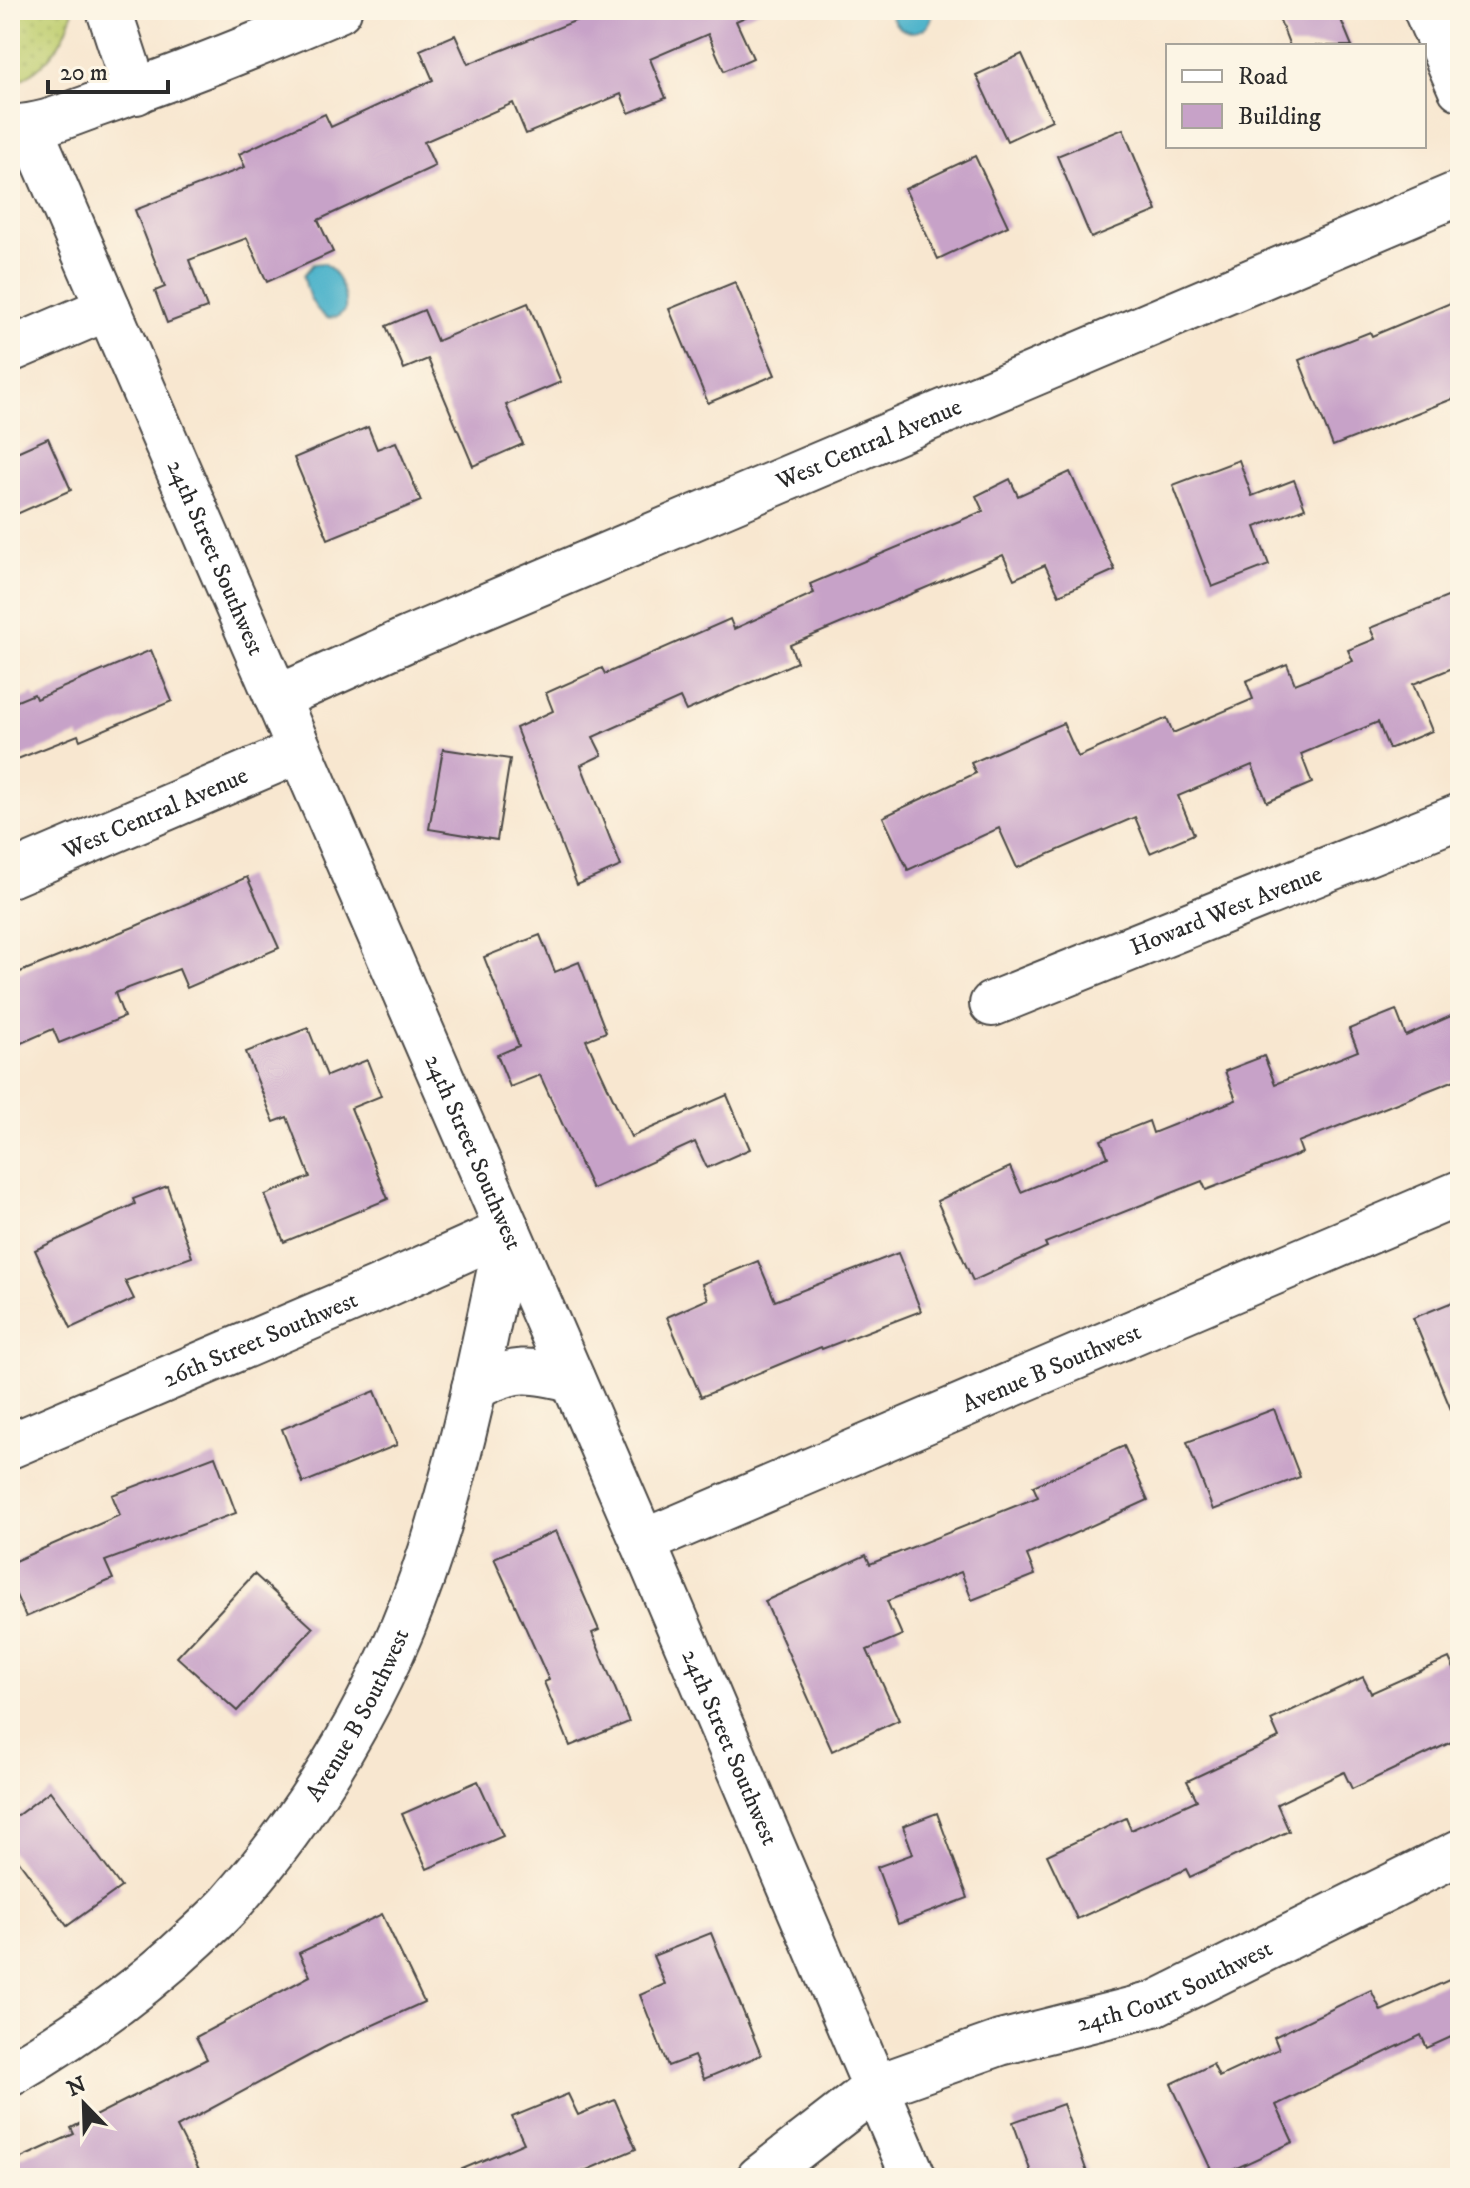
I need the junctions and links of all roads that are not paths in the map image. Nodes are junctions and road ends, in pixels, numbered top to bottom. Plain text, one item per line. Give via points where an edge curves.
1 (109, 10) edge
2 (339, 10) edge
3 (1426, 10) edge
4 (1460, 88) edge
5 (136, 92) junction
6 (20, 128) edge
7 (1460, 193) edge
8 (108, 308) junction
9 (10, 350) edge
10 (277, 698) junction
11 (299, 751) junction
12 (1460, 816) edge
13 (10, 875) edge
14 (992, 1004) dead end
15 (1460, 1193) edge
16 (508, 1230) junction
17 (572, 1379) junction
18 (474, 1388) junction
19 (10, 1446) edge
20 (643, 1542) junction
21 (1460, 1852) edge
22 (10, 2074) edge
23 (876, 2087) junction
24 (759, 2178) edge
25 (914, 2178) edge

1 - 5 street
2 - 5 street
3 - 4 street
5 - 6 street
6 - 8 street, 24th Street Southwest
7 - 10 street, West Central Avenue
8 - 9 street
8 - 10 street, 24th Street Southwest
10 - 11 street, 24th Street Southwest
11 - 13 street, West Central Avenue
11 - 16 street, 24th Street Southwest
12 - 14 street, Howard West Avenue
15 - 20 street, Avenue B Southwest
16 - 17 street, 24th Street Southwest
16 - 18 street, Avenue B Southwest
16 - 19 street, 26th Street Southwest
17 - 18 street via 534,1370 490,1379
17 - 20 street, 24th Street Southwest
18 - 22 street, Avenue B Southwest via 439,1525 412,1603 354,1732 317,1792 229,1905 156,1974
20 - 23 street, 24th Street Southwest
21 - 23 street, 24th Court Southwest via 1154,2004 1000,2043
23 - 24 street, 24th Court Southwest
23 - 25 street, 24th Street Southwest

